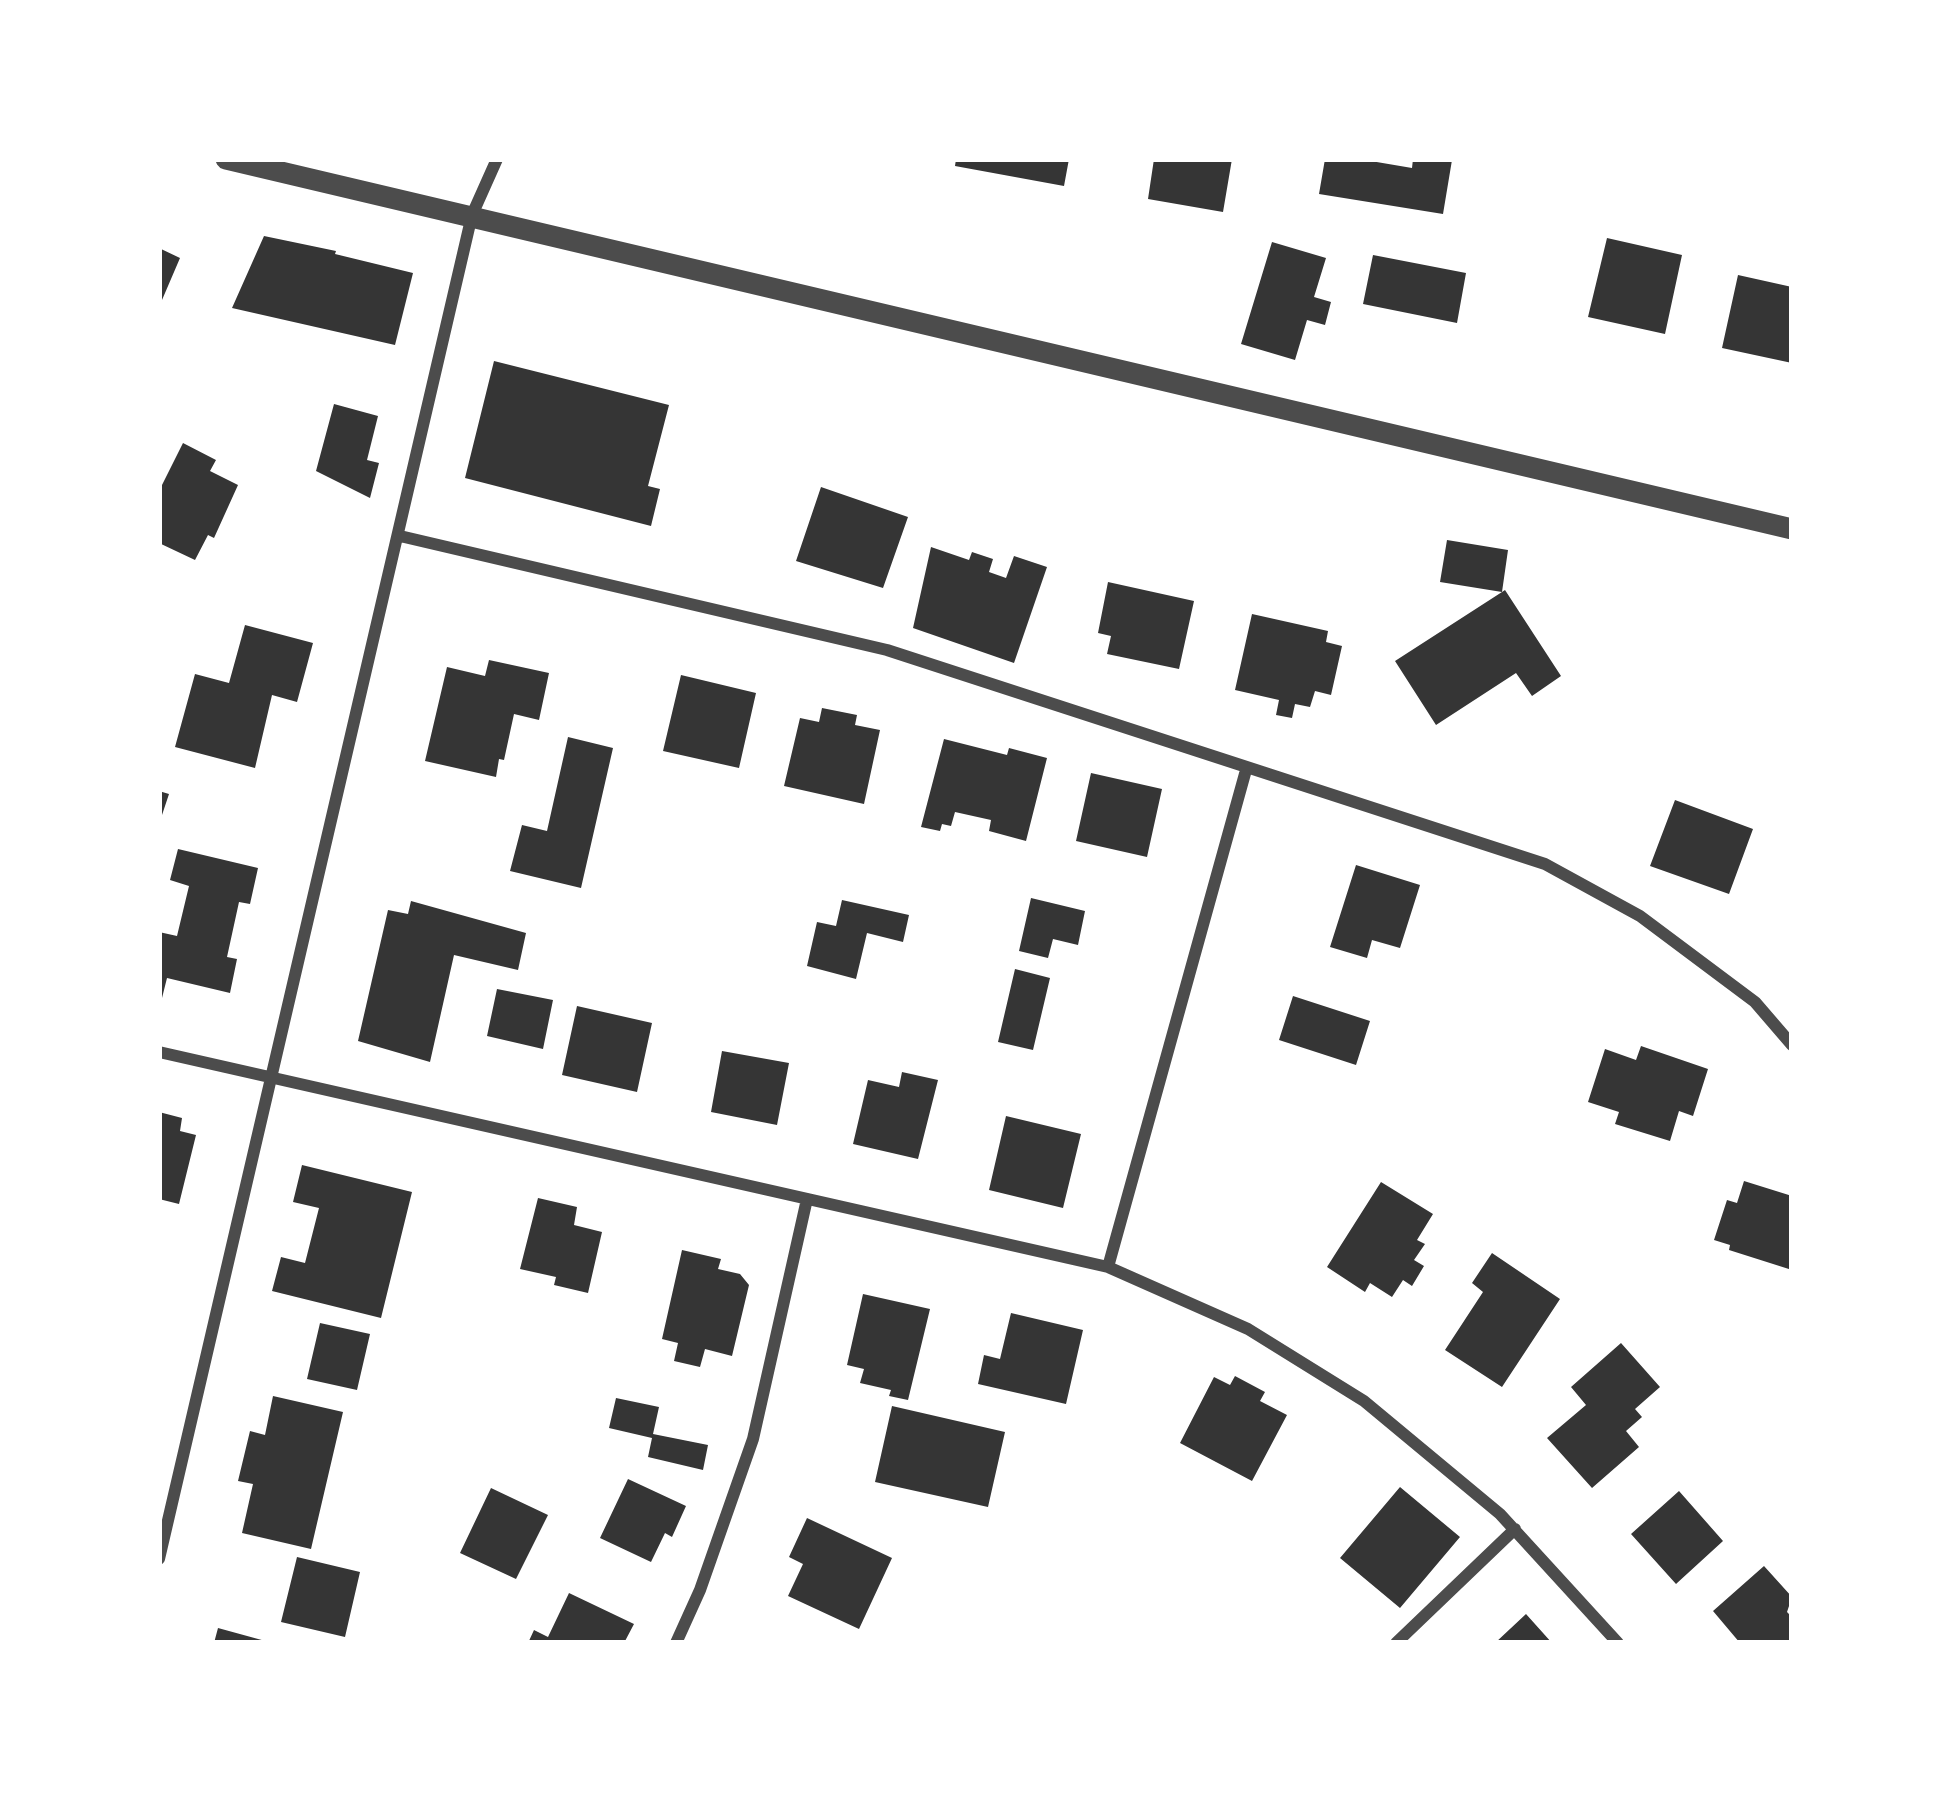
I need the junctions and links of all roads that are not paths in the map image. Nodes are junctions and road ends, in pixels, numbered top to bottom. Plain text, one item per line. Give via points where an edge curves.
1 (226, 159) edge
2 (497, 159) edge
3 (472, 215) junction
4 (1792, 529) edge
5 (400, 536) junction
6 (1246, 770) junction
7 (1792, 1045) edge
8 (159, 1052) edge
9 (271, 1078) junction
10 (807, 1198) junction
11 (1108, 1267) junction
12 (1515, 1529) junction
13 (159, 1559) edge
14 (676, 1643) edge
15 (1396, 1643) edge
16 (1618, 1643) edge

1 - 3 street
2 - 3 street
3 - 4 street
3 - 5 street
5 - 6 street via 886,650
5 - 9 street
6 - 7 street via 1546,864 1640,916 1754,1002
6 - 11 street
8 - 9 street
9 - 10 street
9 - 13 street
10 - 11 street
10 - 14 street via 752,1438
11 - 12 street via 1247,1329 1364,1401
12 - 15 street
12 - 16 street

